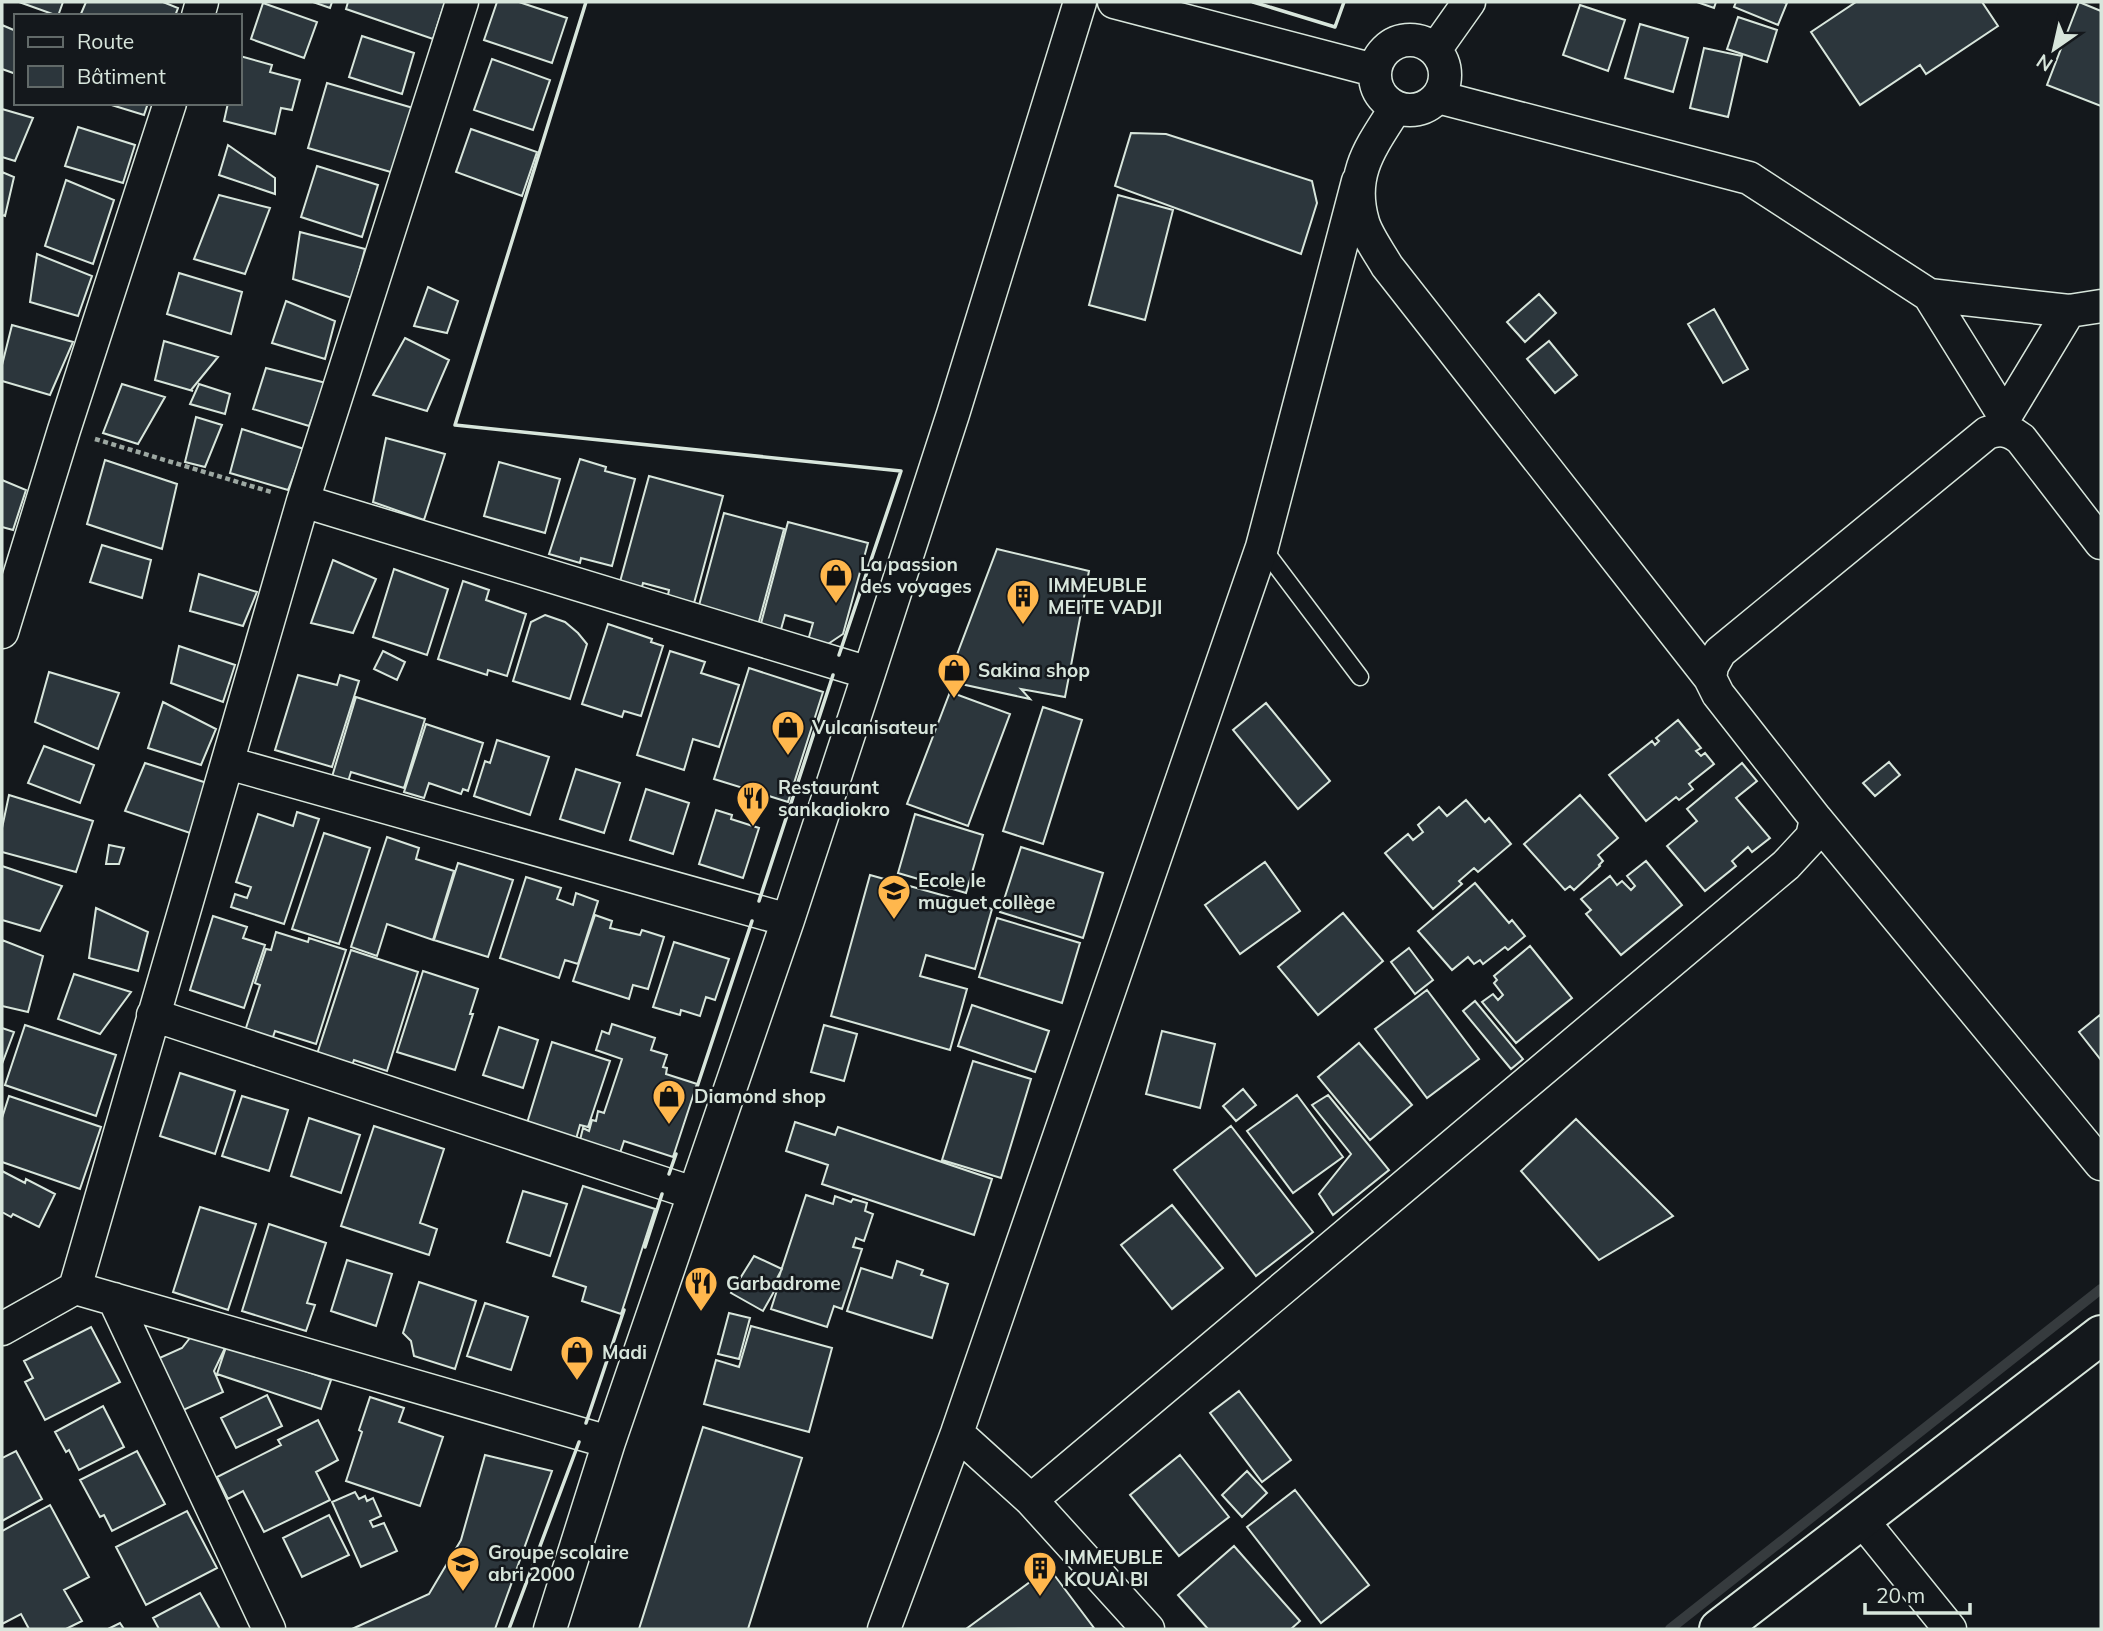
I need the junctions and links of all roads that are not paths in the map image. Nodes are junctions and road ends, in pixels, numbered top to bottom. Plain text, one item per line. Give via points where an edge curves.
1 (461, 2) edge
2 (1080, 2) edge
3 (1114, 2) edge
4 (1469, 2) edge
5 (1435, 50) junction
6 (1374, 70) junction
7 (1438, 97) junction
8 (169, 105) edge
9 (1395, 109) junction
10 (1358, 181) junction
11 (1929, 295) junction
12 (2101, 306) edge
13 (2069, 311) junction
14 (2001, 423) junction
15 (303, 501) junction
16 (2101, 543) edge
17 (1262, 547) junction
18 (2, 632) edge
19 (869, 673) junction
20 (1360, 677) dead end
21 (1710, 678) junction
22 (228, 763) junction
23 (1816, 819) junction
24 (788, 920) junction
25 (153, 1015) junction
26 (2101, 1164) edge
27 (693, 1194) junction
28 (75, 1289) junction
29 (114, 1299) junction
30 (2, 1329) edge
31 (2101, 1335) edge
32 (957, 1433) junction
33 (609, 1442) junction
34 (1031, 1500) junction
35 (1861, 1519) junction
36 (270, 1629) edge
37 (550, 1629) edge
38 (884, 1629) edge
39 (1148, 1629) edge
40 (1719, 1629) edge
41 (1950, 1629) edge

1 - 15 street
2 - 19 street
3 - 6 street
4 - 5 street
5 - 6 street via 1413,40 1398,41 1387,47
5 - 7 street via 1445,71
6 - 9 street via 1383,99
7 - 9 street via 1426,107
7 - 11 street via 1749,177
8 - 18 street
9 - 10 street via 1365,157
10 - 17 street
10 - 21 street via 1363,223 1387,266
11 - 13 street
11 - 14 street
12 - 13 street
13 - 14 street
14 - 16 street via 2021,439
14 - 21 street via 1720,652
15 - 19 street
15 - 22 street
17 - 20 lane
17 - 32 street
19 - 24 street
21 - 23 street
22 - 24 street
22 - 25 street
23 - 26 street
23 - 34 street via 1812,837 1786,865
24 - 27 street
25 - 27 street
25 - 28 street
27 - 33 street
28 - 29 street
28 - 30 street
29 - 33 street
29 - 36 street
31 - 35 street
32 - 34 street
32 - 38 street
33 - 37 street
34 - 39 street
35 - 40 street
35 - 41 street

